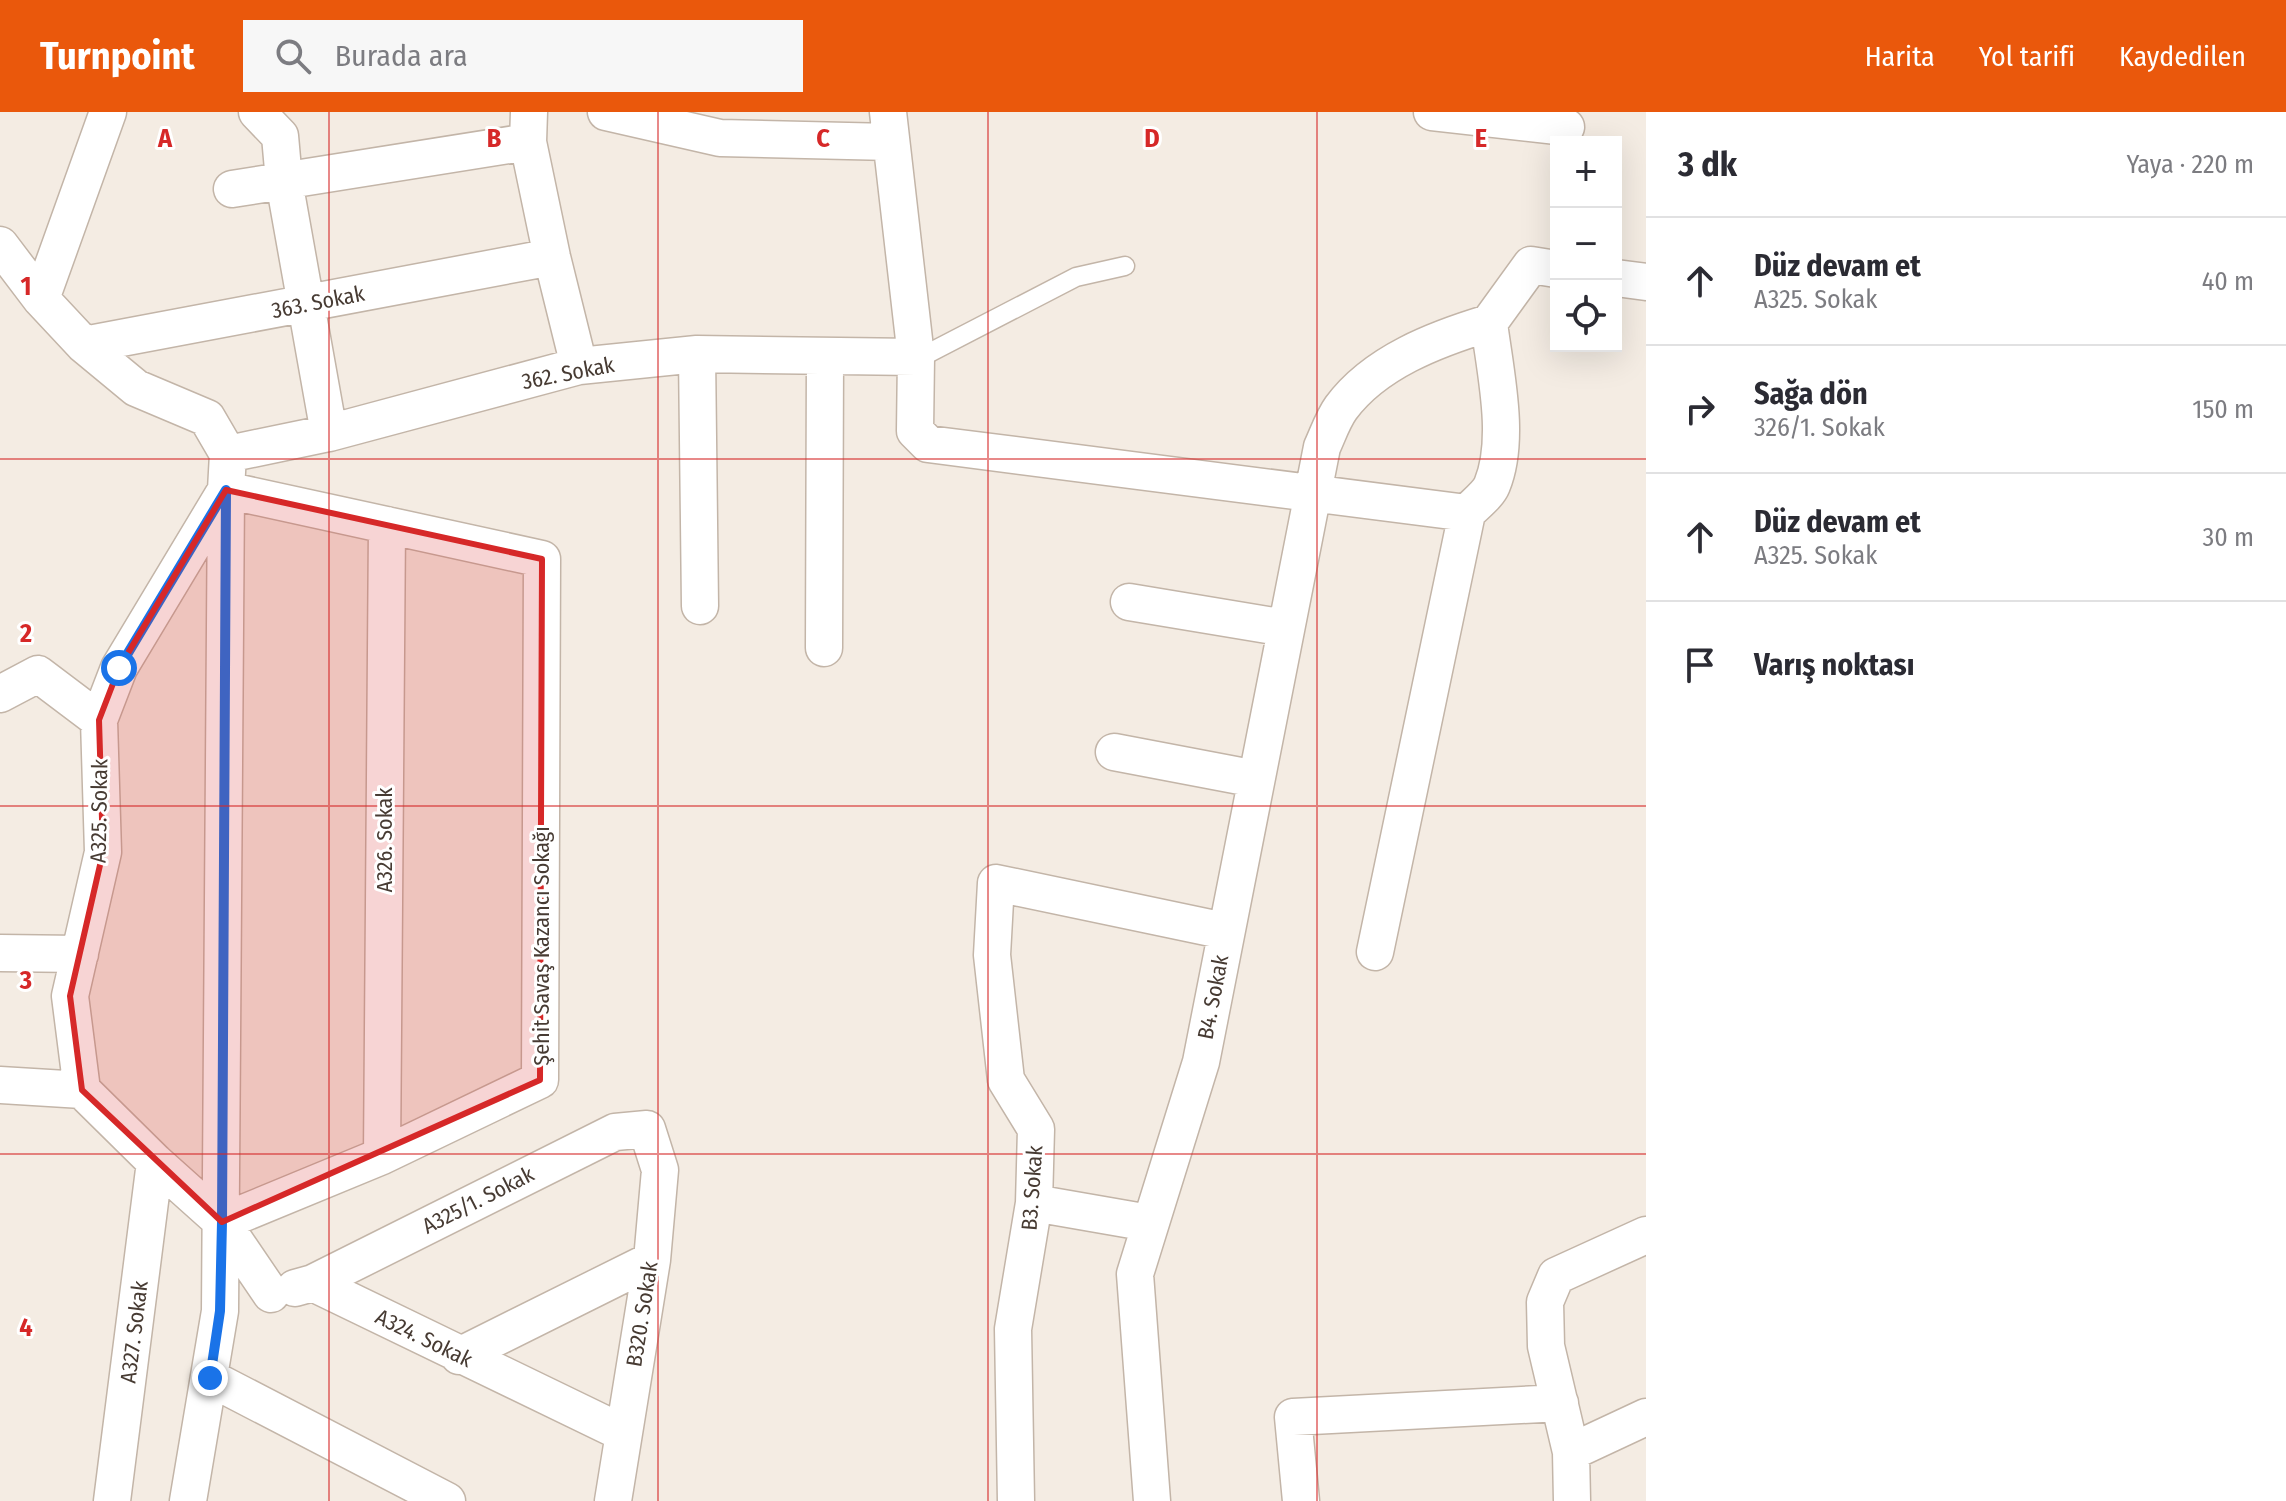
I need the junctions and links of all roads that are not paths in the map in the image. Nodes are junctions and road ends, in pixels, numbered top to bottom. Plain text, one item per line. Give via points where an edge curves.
1 (108, 112) edge
2 (257, 112) edge
3 (606, 112) edge
4 (1432, 112) edge
5 (719, 125) edge
6 (528, 127) edge
7 (890, 127) edge
8 (1566, 127) dead end
9 (284, 181) junction
10 (232, 189) dead end
11 (0, 245) edge
12 (552, 257) junction
13 (1125, 266) dead end
14 (1550, 268) edge
15 (1622, 279) edge
16 (1646, 282) edge
17 (41, 299) junction
18 (305, 304) junction
19 (1489, 323) junction
20 (84, 345) junction
21 (697, 354) junction
22 (825, 356) junction
23 (916, 357) junction
24 (579, 366) junction
25 (329, 433) junction
26 (228, 454) junction
27 (226, 490) junction
28 (1314, 492) junction
29 (1467, 513) junction
30 (387, 525) junction
31 (1129, 602) dead end
32 (700, 606) dead end
33 (1286, 628) junction
34 (824, 648) dead end
35 (0, 694) edge
36 (99, 720) junction
37 (1114, 752) dead end
38 (1256, 779) junction
39 (1225, 931) junction
40 (1375, 952) dead end
41 (0, 953) edge
42 (80, 954) junction
43 (0, 1085) edge
44 (82, 1090) junction
45 (647, 1129) joint
46 (382, 1156) junction
47 (155, 1162) junction
48 (1034, 1203) junction
49 (222, 1222) junction
50 (1149, 1223) junction
51 (1646, 1235) edge
52 (652, 1260) junction
53 (313, 1283) junction
54 (271, 1294) junction
55 (220, 1311) junction
56 (459, 1356) junction
57 (210, 1378) junction
58 (1560, 1403) junction
59 (1646, 1417) edge
60 (623, 1433) junction
61 (1571, 1452) junction
62 (112, 1501) edge
63 (188, 1501) edge
64 (447, 1501) edge
65 (613, 1501) edge
66 (1016, 1501) edge
67 (1152, 1501) edge
68 (1301, 1501) edge
69 (1572, 1501) edge

1 - 17 street
2 - 9 street via 280,136
3 - 5 street
4 - 8 street
5 - 7 street
6 - 9 street
6 - 12 street
7 - 23 street
9 - 10 street
9 - 18 street
11 - 17 street
12 - 18 street, 363. Sokak
12 - 24 street
13 - 23 lane via 1076,277
14 - 19 street via 1531,265
15 - 16 street
17 - 20 street
18 - 20 street, 363. Sokak
18 - 25 street
19 - 28 street, B4. Sokak via 1442,337 1371,377 1341,409 1322,447
19 - 29 street via 1500,451 1492,488
20 - 26 street via 136,388 207,418
21 - 22 street, 362. Sokak
21 - 24 street, 362. Sokak
21 - 32 street
22 - 23 street, 362. Sokak
22 - 34 street
23 - 28 street via 915,431 928,444
24 - 25 street, 362. Sokak
25 - 26 street, 362. Sokak
26 - 27 street, A325. Sokak
27 - 30 street
27 - 36 street, A325. Sokak via 119,668
27 - 49 street
28 - 29 street
28 - 33 street, B4. Sokak
29 - 40 street
30 - 46 street, A326. Sokak
30 - 46 street, Şehit Savaş Kazancı Sokağı via 542,559 540,1080
31 - 33 street
33 - 38 street, B4. Sokak
35 - 36 street via 38,674
36 - 42 street, A325. Sokak via 103,852
37 - 38 street
38 - 39 street, B4. Sokak
39 - 48 street, B3. Sokak via 996,883 992,955 1006,1080 1036,1129
39 - 50 street, B4. Sokak via 1201,1062
41 - 42 street
42 - 44 street, A325. Sokak via 70,996
43 - 44 street
44 - 47 street
45 - 52 street, B320. Sokak via 660,1170
45 - 53 street, A325/1. Sokak via 615,1132
46 - 49 street, Şehit Savaş Kazancı Sokağı
47 - 49 street
47 - 62 street, A327. Sokak
48 - 50 street
48 - 66 street, B3. Sokak via 1013,1329
49 - 54 street
49 - 55 street
50 - 67 street, B4. Sokak via 1135,1274
51 - 58 street via 1556,1276 1545,1302 1546,1346
52 - 56 street
52 - 60 street, B320. Sokak
53 - 54 street
53 - 56 street, A324. Sokak
54 - 55 street
55 - 57 street
56 - 60 street, A324. Sokak
57 - 63 street
57 - 64 street
58 - 61 street
58 - 68 street via 1293,1417
59 - 61 street
60 - 65 street, B320. Sokak
61 - 69 street

